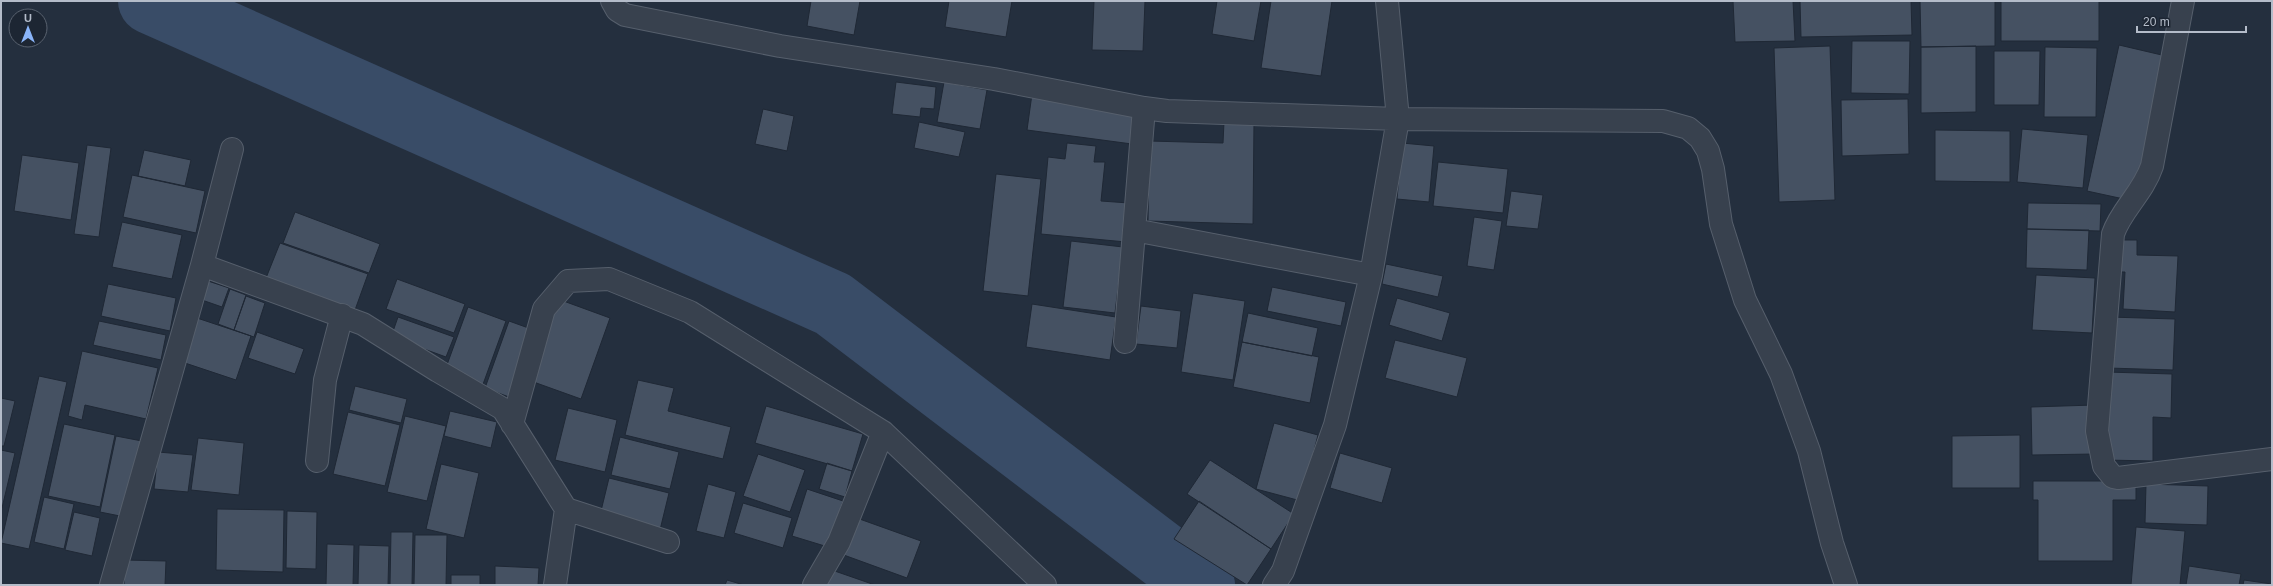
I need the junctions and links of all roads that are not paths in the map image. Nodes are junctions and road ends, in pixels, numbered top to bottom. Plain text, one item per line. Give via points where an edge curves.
1 (612, 1) edge
2 (1387, 1) edge
3 (2183, 1) edge
4 (1144, 108) junction
5 (1398, 119) junction
6 (232, 149) dead end
7 (1134, 230) junction
8 (202, 265) junction
9 (1371, 275) junction
10 (342, 315) junction
11 (1125, 342) dead end
12 (512, 424) junction
13 (883, 432) junction
14 (2272, 459) edge
15 (317, 461) dead end
16 (566, 509) junction
17 (668, 542) dead end
18 (1278, 578) edge
19 (111, 585) edge
20 (555, 585) edge
21 (814, 585) edge
22 (1045, 585) edge
23 (1846, 585) edge

1 - 4 street via 617,10 625,15 772,44 994,79
2 - 5 street
3 - 14 street via 2152,166 2142,190 2113,234 2097,431 2102,459 2107,472 2118,478
4 - 5 street
4 - 7 street
5 - 9 street
5 - 23 street via 1663,121 1688,128 1700,138 1708,151 1721,224 1743,292 1781,374 1809,451 1832,543
6 - 8 street
7 - 9 street
7 - 11 street
8 - 10 street
8 - 19 street
9 - 18 street via 1335,425
10 - 12 street via 363,324 503,409
10 - 15 street via 325,380
12 - 13 street via 544,308 568,281 609,280 690,312
12 - 16 street
13 - 21 street via 839,542
13 - 22 street
16 - 17 street
16 - 20 street

